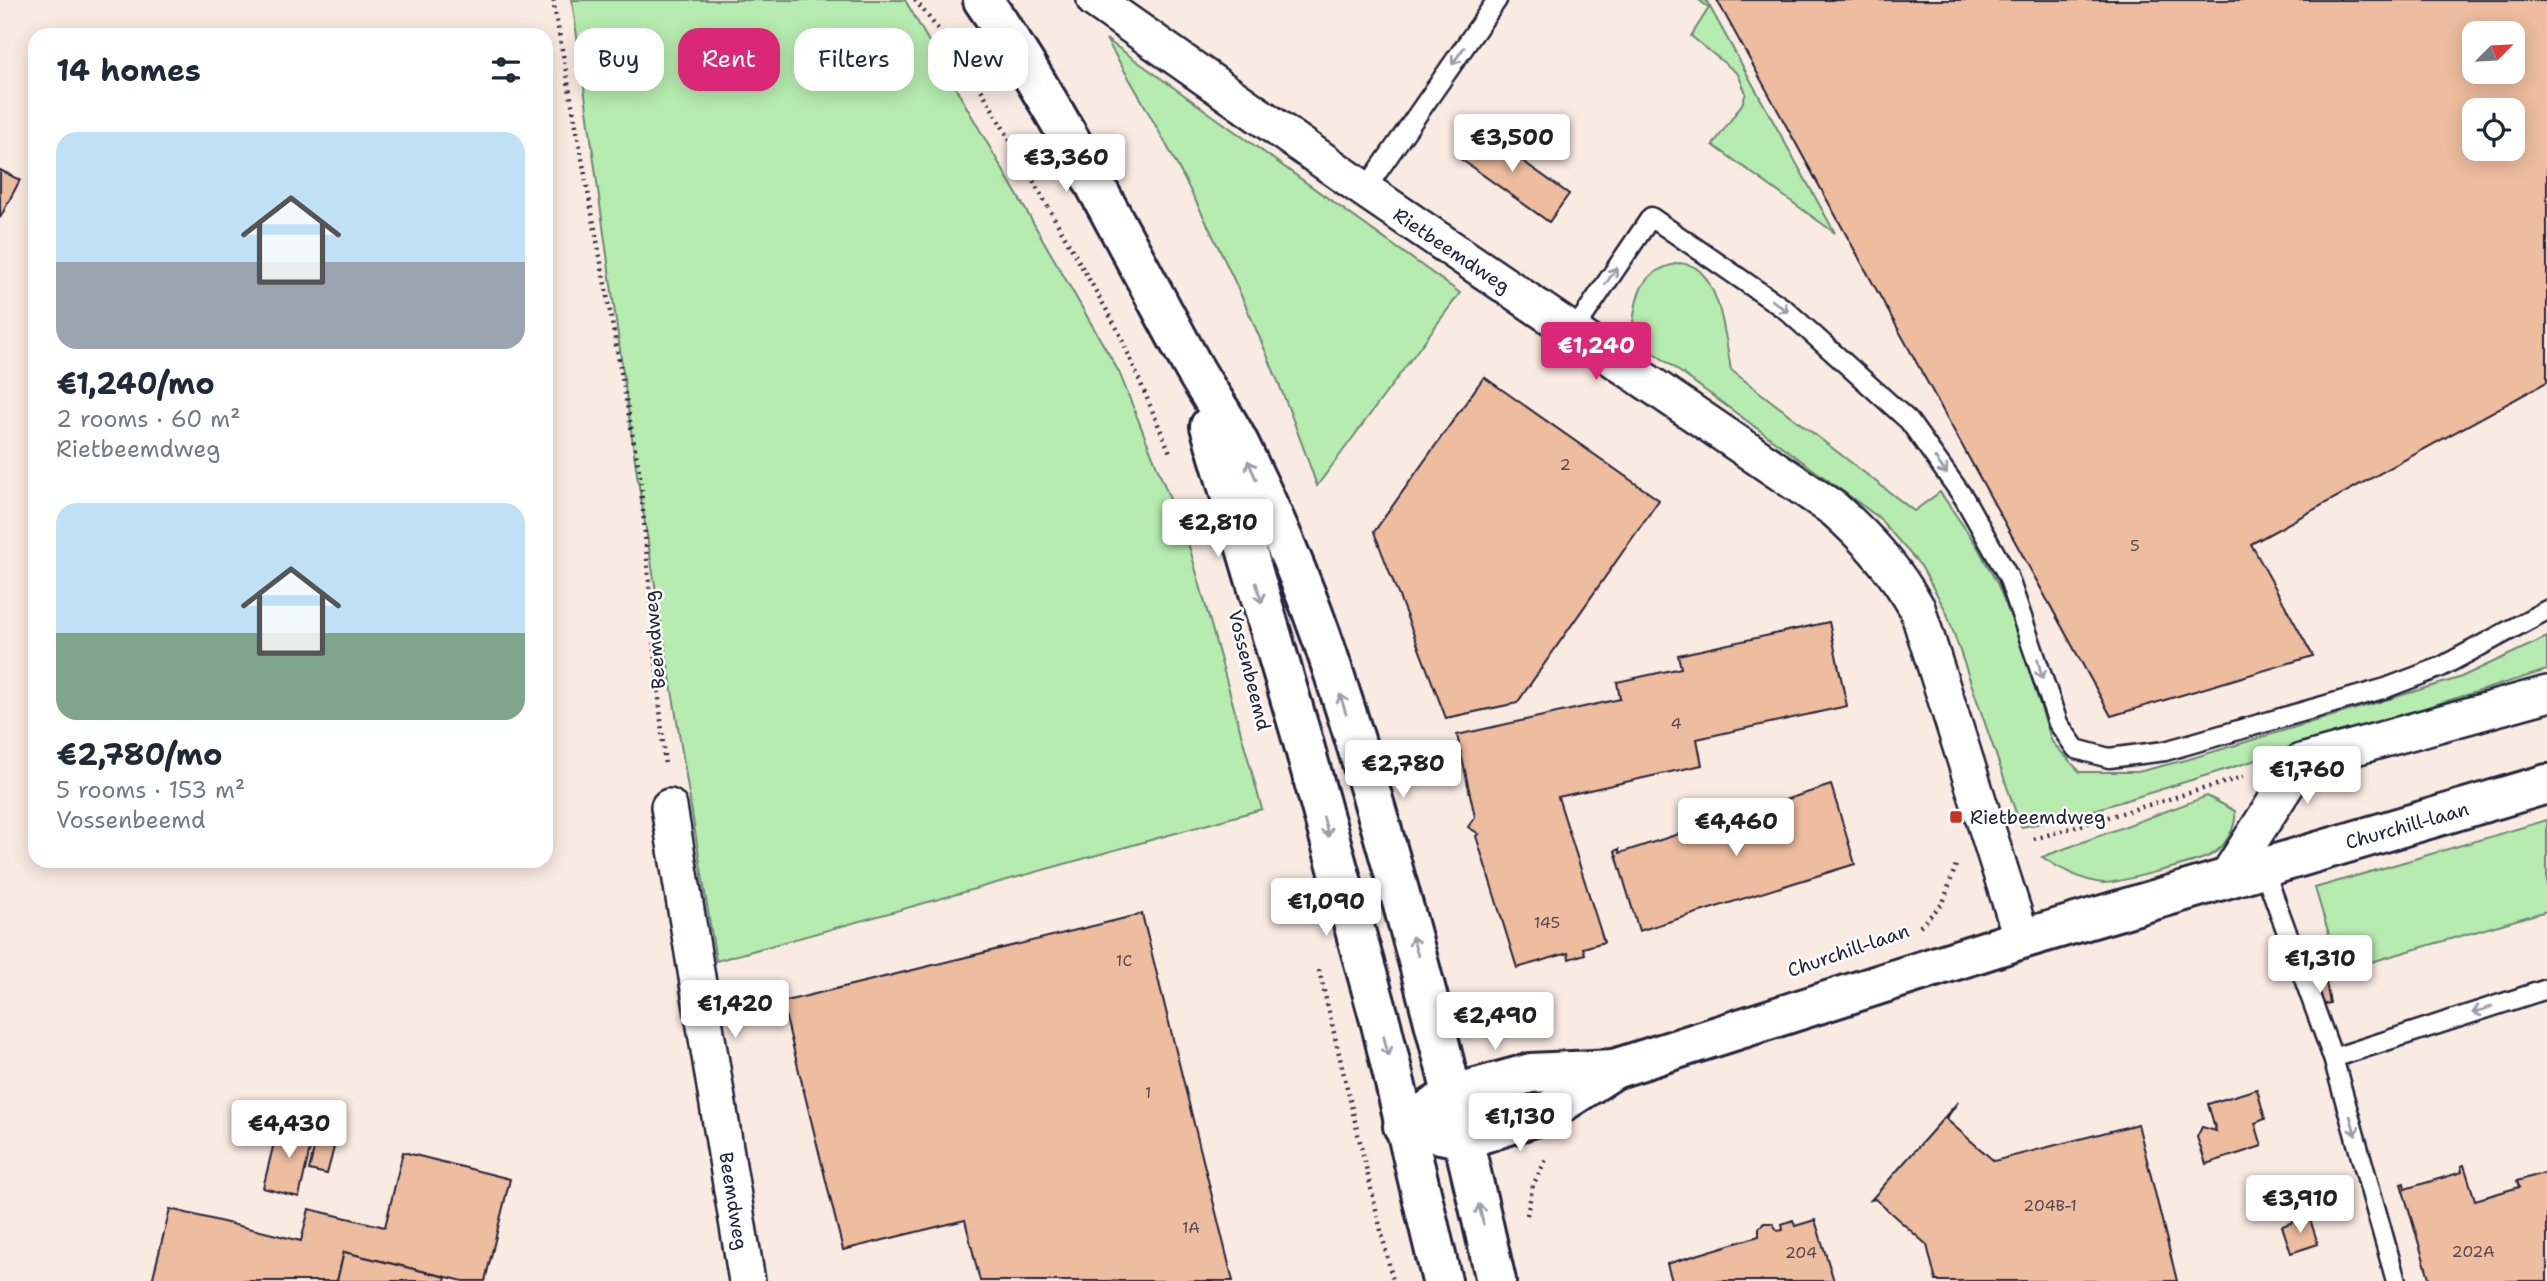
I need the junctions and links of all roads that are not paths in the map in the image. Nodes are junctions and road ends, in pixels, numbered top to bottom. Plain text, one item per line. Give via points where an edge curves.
1 (983, 0) edge
2 (1095, 0) edge
3 (1497, 0) edge
4 (1365, 190) junction
5 (1573, 332) junction
6 (1191, 363) junction
7 (2547, 610) edge
8 (2547, 694) edge
9 (2547, 784) edge
10 (668, 807) road end
11 (2245, 872) junction
12 (2022, 939) junction
13 (2547, 989) edge
14 (2333, 1058) junction
15 (1614, 1069) junction
16 (1454, 1094) junction
17 (1404, 1126) junction
18 (1464, 1139) junction
19 (747, 1281) edge
20 (1442, 1281) edge
21 (1496, 1281) edge
22 (2396, 1281) edge

1 - 6 main road, Vossenbeemd via 1019,52
2 - 4 street, Rietbeemdweg
3 -> 4 lane
4 - 5 street, Rietbeemdweg
5 -> 7 lane via 1651,217 1786,310 1909,421 1964,498 2008,576 2058,723 2076,749 2109,758 2165,751 2386,688 2441,667
5 - 12 street, Rietbeemdweg via 1834,509 1870,542 1901,580 1917,608
16 -> 6 main road, Vossenbeemd via 1334,671 1243,451
6 -> 17 main road, Vossenbeemd via 1302,737 1381,1024
8 - 11 street via 2301,762
9 - 11 main road, Churchill-laan
10 - 19 street, Beemdweg
11 - 12 main road, Churchill-laan
11 - 14 lane
12 - 15 main road, Churchill-laan
13 -> 14 lane
14 -> 22 lane
15 - 16 main road, Churchill-laan via 1531,1073
15 - 18 main road, Churchill-laan via 1544,1114
16 - 17 main road, Churchill-laan
16 - 18 main road, Vossenbeemd
17 - 18 main road, Churchill-laan
17 - 20 main road, Vossenbeemd
21 -> 18 main road, Vossenbeemd

